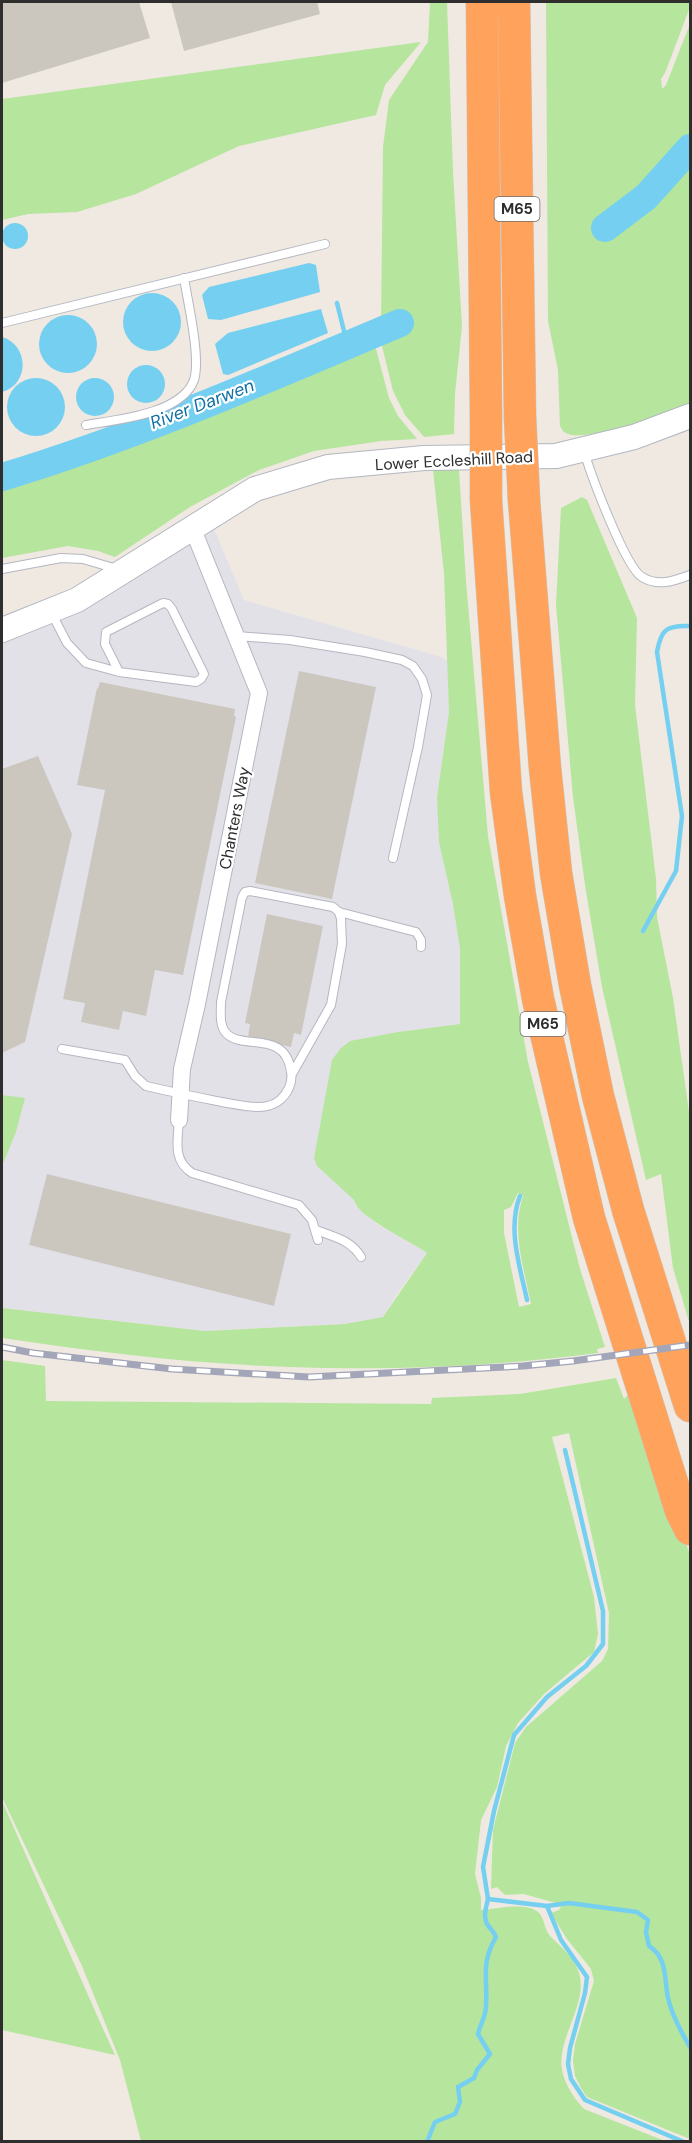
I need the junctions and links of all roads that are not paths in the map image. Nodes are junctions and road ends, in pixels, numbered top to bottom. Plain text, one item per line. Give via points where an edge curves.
1 (465, 2) edge
2 (482, 2) edge
3 (514, 2) edge
4 (484, 235) junction
5 (325, 244) dead end
6 (184, 278) junction
7 (2, 323) edge
8 (690, 416) edge
9 (86, 425) dead end
10 (584, 449) junction
11 (192, 527) junction
12 (2, 569) edge
13 (123, 571) junction
14 (690, 574) edge
15 (51, 611) junction
16 (2, 630) edge
17 (236, 636) junction
18 (119, 672) junction
19 (393, 858) dead end
20 (339, 912) junction
21 (421, 947) dead end
22 (62, 1049) dead end
23 (292, 1074) junction
24 (181, 1094) junction
25 (179, 1120) joint
26 (316, 1230) junction
27 (318, 1240) dead end
28 (361, 1257) dead end
29 (690, 1406) edge
30 (690, 1529) edge

1 - 4 highway, M65
2 - 4 highway, M65
3 - 29 highway, M65, bridge via 524,501 556,873 598,1096 628,1210
4 - 30 highway, M65, bridge via 486,500 506,792 520,896 538,999 589,1218 681,1511
5 - 6 lane
6 - 7 lane
6 - 9 lane via 196,361 194,380 187,393 166,406 131,418
8 - 10 street, Lower Eccleshill Road via 634,437
10 - 11 street, Lower Eccleshill Road via 556,456 424,458 328,468 255,489
10 - 14 lane via 596,487 630,563 640,576 668,583
11 - 13 street, Lower Eccleshill Road
11 - 17 street, Chanters Way
12 - 13 lane via 61,558 83,559
13 - 15 street, Lower Eccleshill Road via 77,600
15 - 16 street, Lower Eccleshill Road
15 - 18 lane via 67,643 86,663
17 - 19 lane via 365,652 413,666 427,695
17 - 24 street, Chanters Way via 260,693 182,1069
18 - 18 lane via 105,644 106,632 163,603 172,609 204,674 196,682
20 - 21 lane via 416,932
20 - 23 lane via 342,944 331,1005
20 - 23 lane via 323,904 256,892 245,892 242,897 221,1002 223,1027 234,1038 275,1046 290,1062
22 - 24 lane via 125,1060 146,1086
23 - 24 lane via 285,1095 267,1107
24 - 25 street, Chanters Way
25 - 26 lane via 177,1151 184,1167 192,1173 299,1206 307,1212
26 - 27 lane
26 - 28 lane via 346,1241

